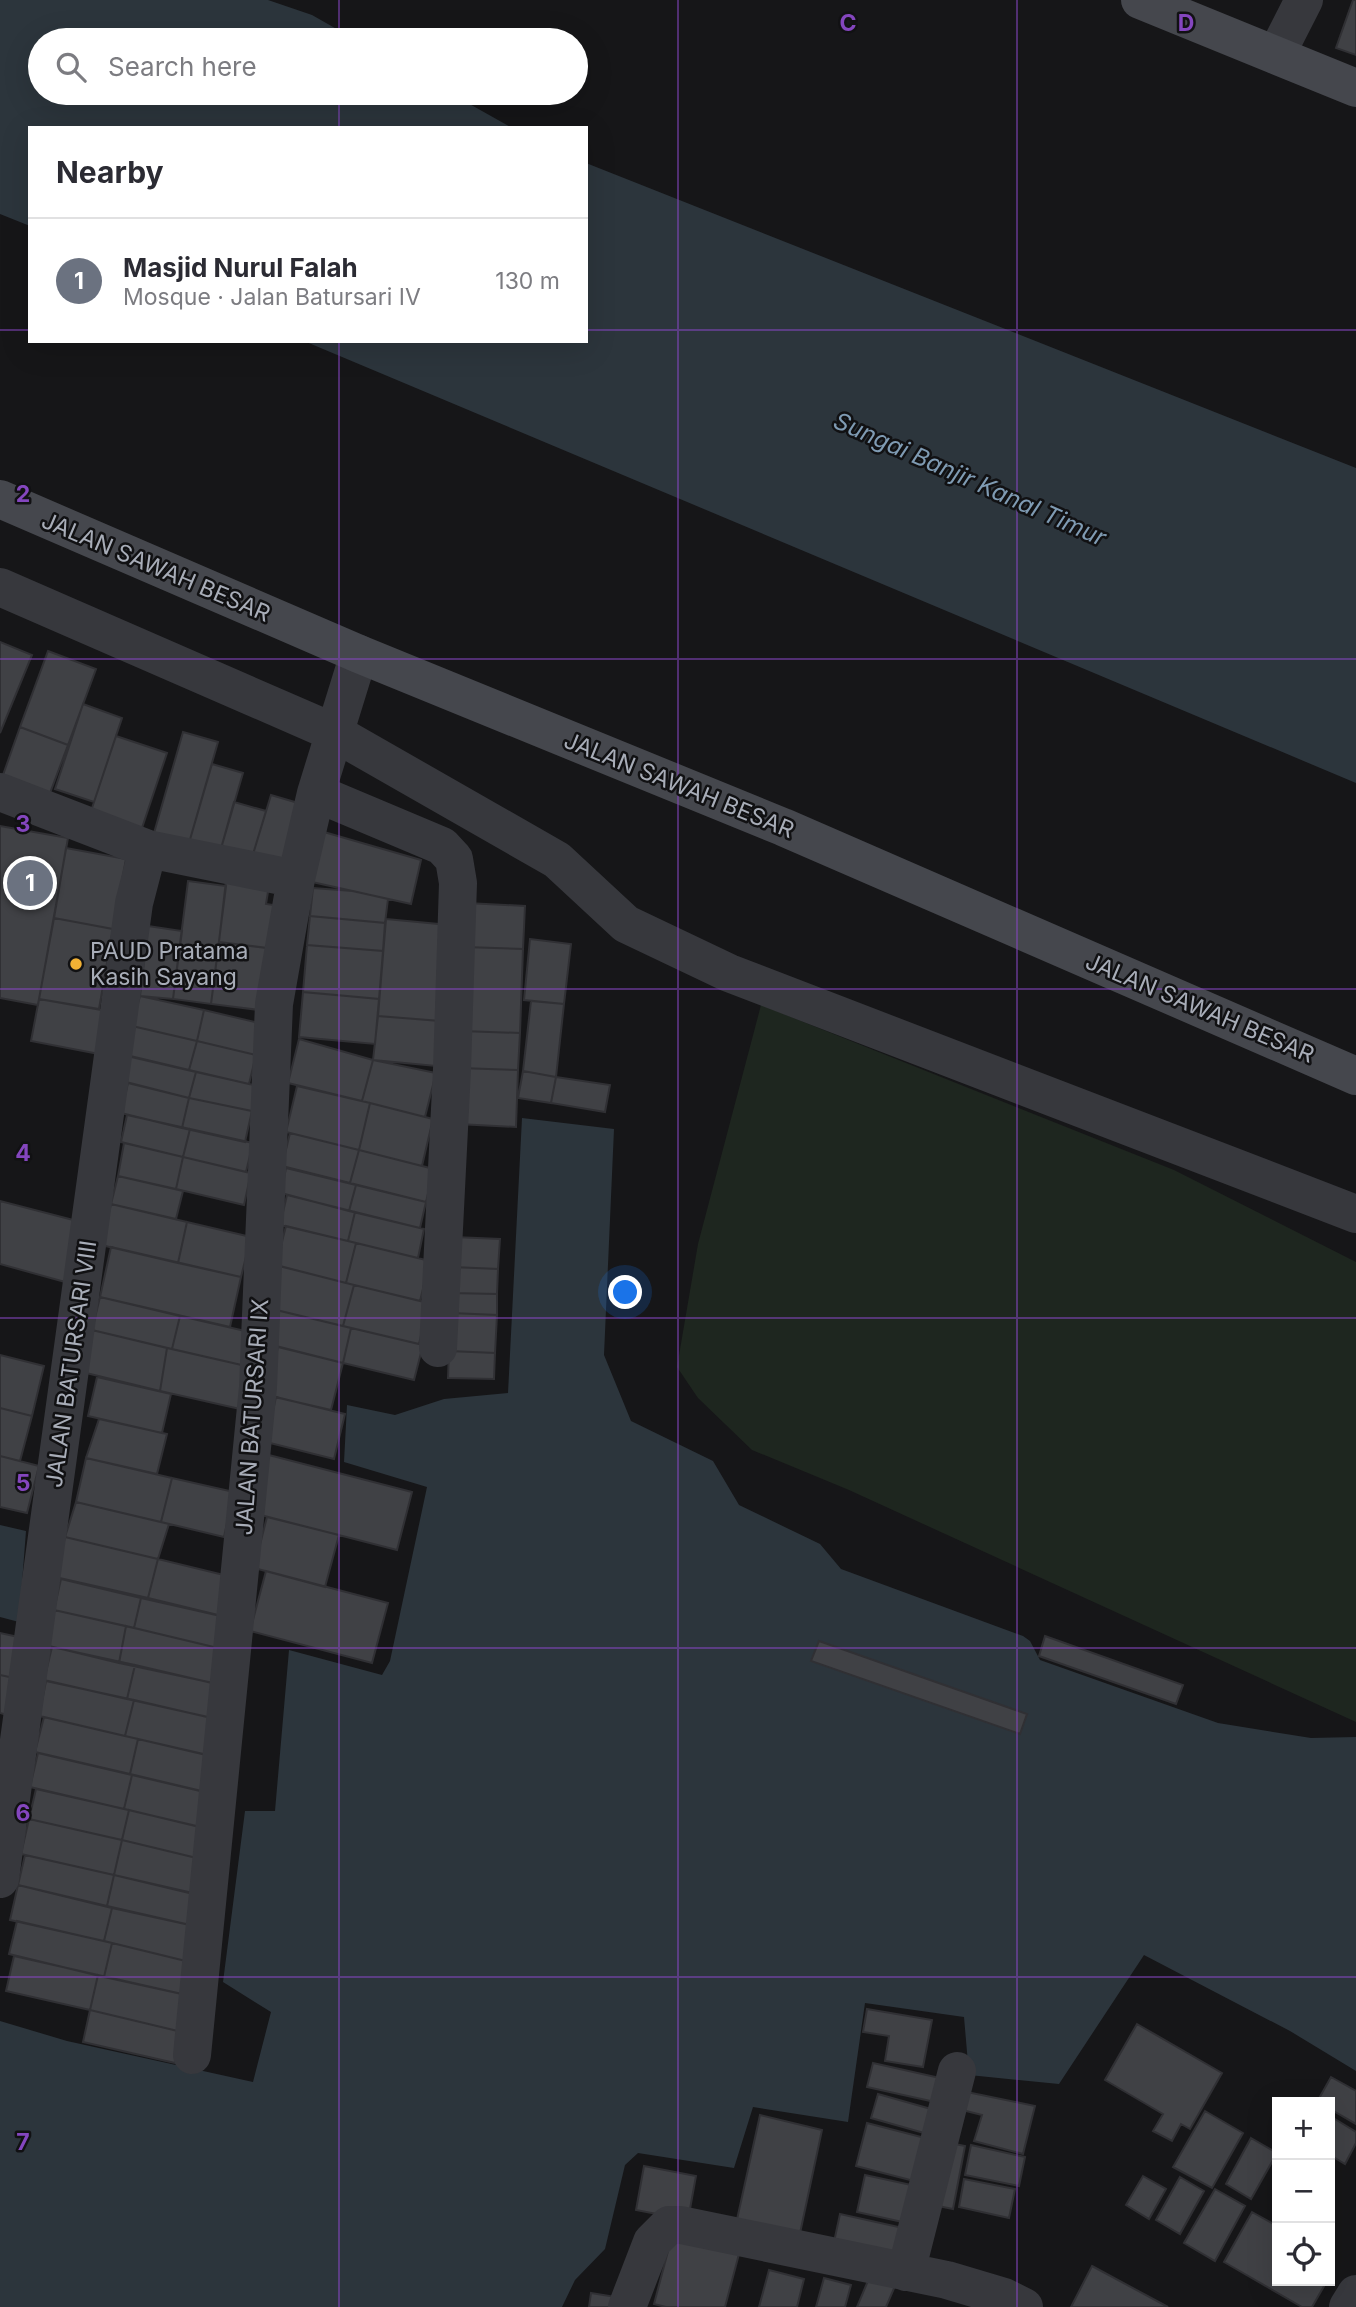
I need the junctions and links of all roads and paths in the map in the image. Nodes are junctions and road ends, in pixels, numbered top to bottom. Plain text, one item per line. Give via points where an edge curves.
1 (1140, 0) edge
2 (1304, 0) edge
3 (1276, 55) junction
4 (1356, 88) edge
5 (0, 499) edge
6 (0, 587) edge
7 (359, 654) junction
8 (332, 737) junction
9 (318, 787) junction
10 (0, 792) edge
11 (148, 849) junction
12 (296, 879) junction
13 (1356, 1076) edge
14 (1356, 1214) edge
15 (438, 1348) dead end
16 (0, 1880) edge
17 (192, 2055) dead end
18 (957, 2071) dead end
19 (906, 2272) junction
20 (1356, 2294) edge
21 (627, 2307) edge
22 (1024, 2307) edge
23 (1348, 2307) edge

1 - 3 street
2 - 3 street
3 - 4 street
5 - 7 street, JALAN SAWAH BESAR
6 - 8 street
7 - 8 street
7 - 13 street, JALAN SAWAH BESAR via 783,827
8 - 9 street, JALAN BATURSARI IX
8 - 14 street via 557,860 626,924 729,973
9 - 12 street, JALAN BATURSARI IX
9 - 15 street via 442,846 454,859 458,884 452,1069
10 - 11 street
11 - 12 street
11 - 16 street, JALAN BATURSARI VIII via 134,903
12 - 17 street, JALAN BATURSARI IX via 274,1004 258,1387
18 - 19 street
19 - 21 street via 669,2225 652,2242
19 - 22 street via 947,2280
20 - 23 street

